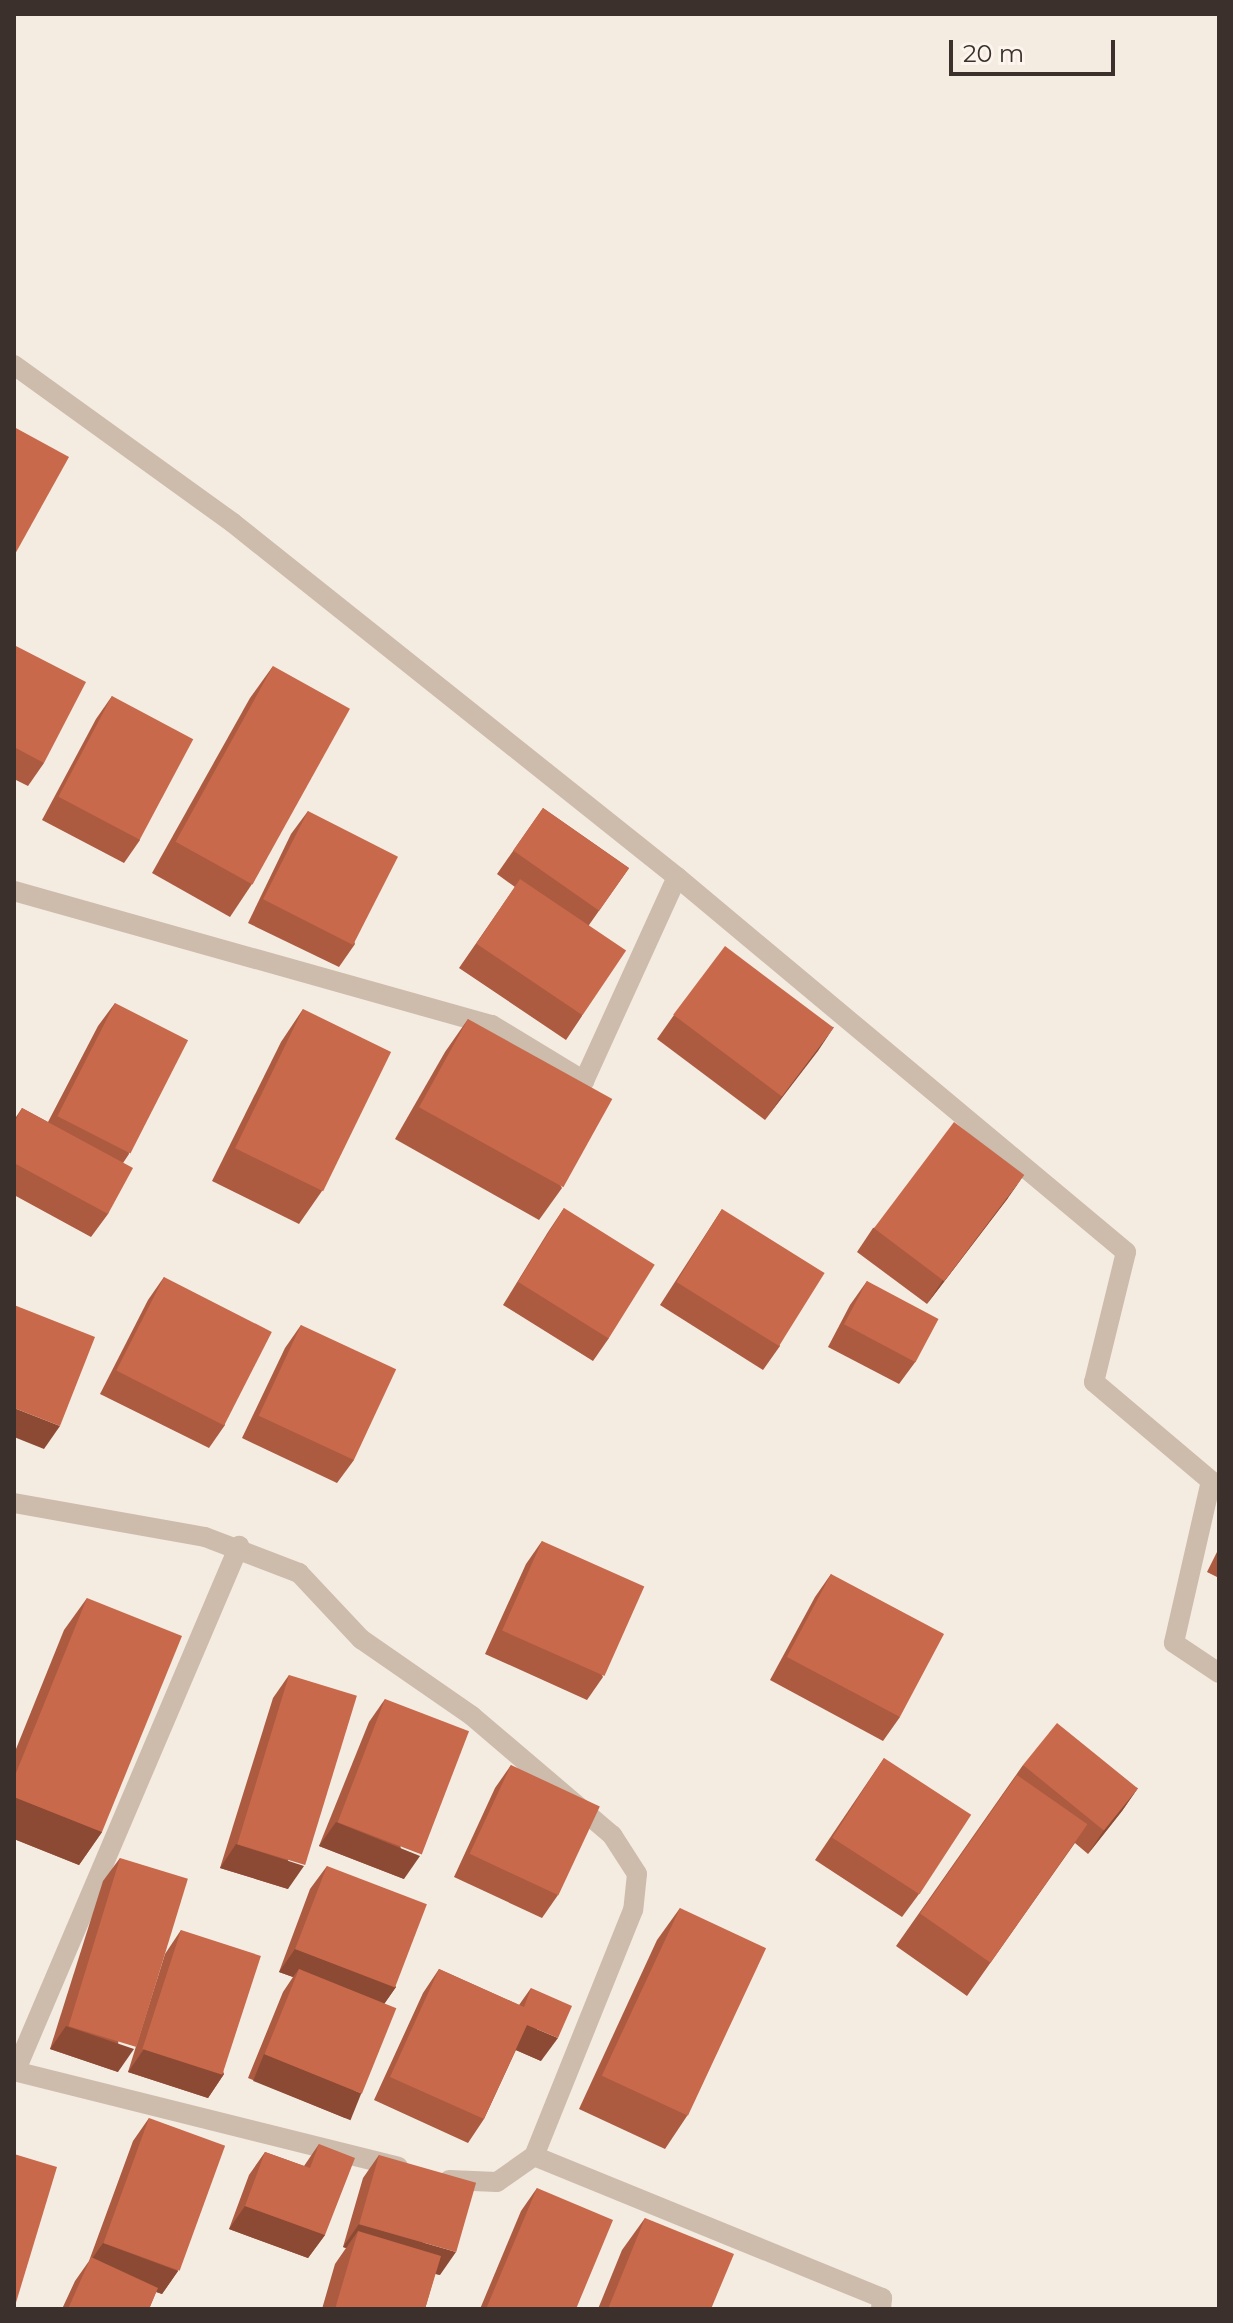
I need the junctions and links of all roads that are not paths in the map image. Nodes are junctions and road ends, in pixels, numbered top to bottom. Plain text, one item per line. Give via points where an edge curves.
1 (14, 365) edge
2 (677, 877) junction
3 (14, 891) edge
4 (14, 1503) edge
5 (239, 1546) junction
6 (1219, 1673) edge
7 (15, 2072) edge
8 (534, 2156) junction
9 (881, 2309) edge

1 - 2 street via 233,523
2 - 3 street via 584,1081 492,1025
2 - 6 street via 1126,1252 1094,1382 1211,1481 1174,1643
4 - 5 street
5 - 7 street
5 - 8 street via 299,1573 361,1639 472,1716 612,1835 637,1874 633,1910
7 - 8 street via 426,2174 497,2182
8 - 9 street via 882,2298

